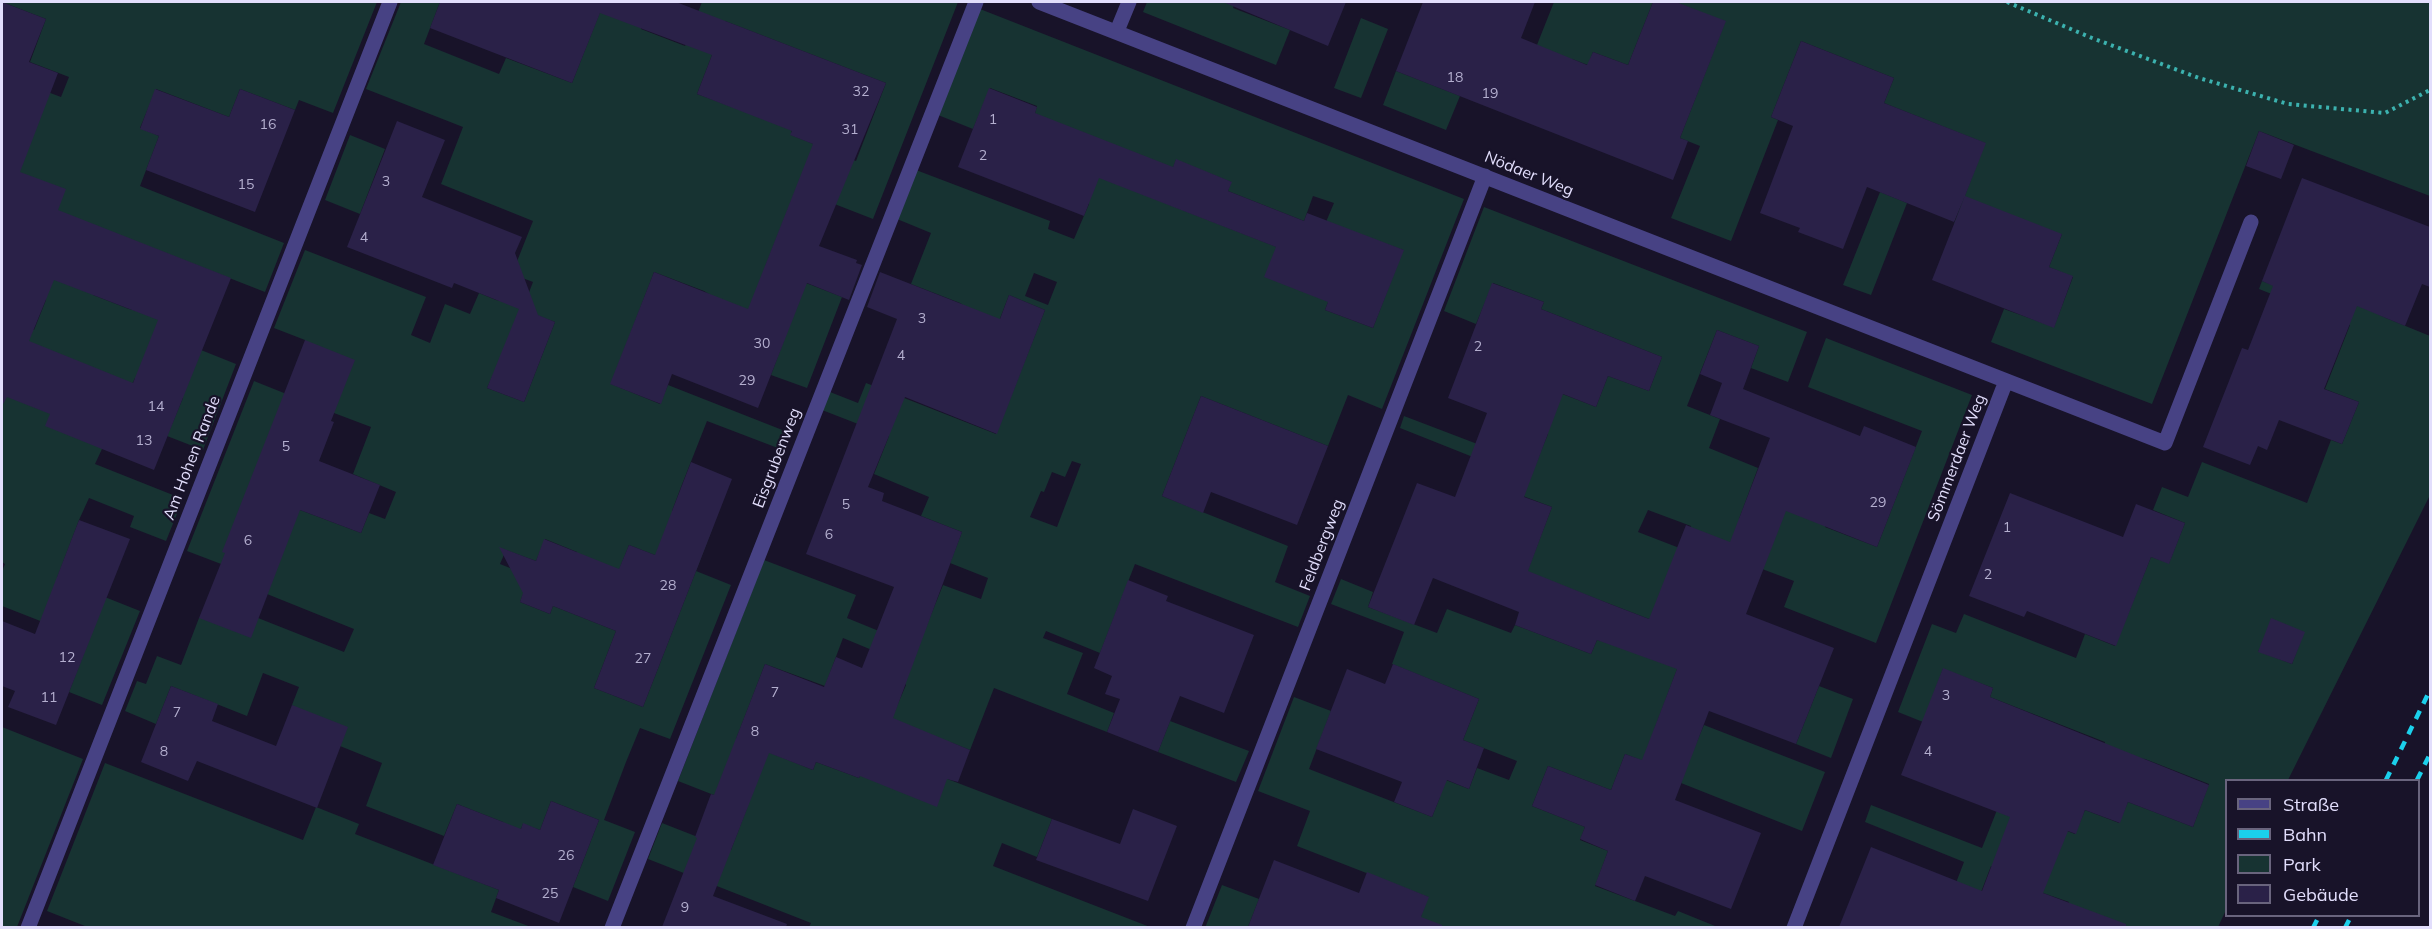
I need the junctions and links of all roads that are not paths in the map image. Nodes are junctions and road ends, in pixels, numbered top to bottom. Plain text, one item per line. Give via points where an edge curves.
1 (390, 2) edge
2 (976, 2) edge
3 (1039, 2) edge
4 (1129, 2) edge
5 (1117, 31) junction
6 (1485, 176) junction
7 (2251, 222) dead end
8 (2006, 381) junction
9 (28, 927) edge
10 (612, 927) edge
11 (1193, 927) edge
12 (1794, 927) edge

1 - 9 street, Am Hohen Rande
2 - 10 street, Eisgrubenweg
3 - 5 street, Nödaer Weg
4 - 5 street
5 - 6 street, Nödaer Weg
6 - 8 street, Nödaer Weg
6 - 11 street, Feldbergweg
7 - 8 street, Sömmerdaer Weg via 2165,443
8 - 12 street, Sömmerdaer Weg

